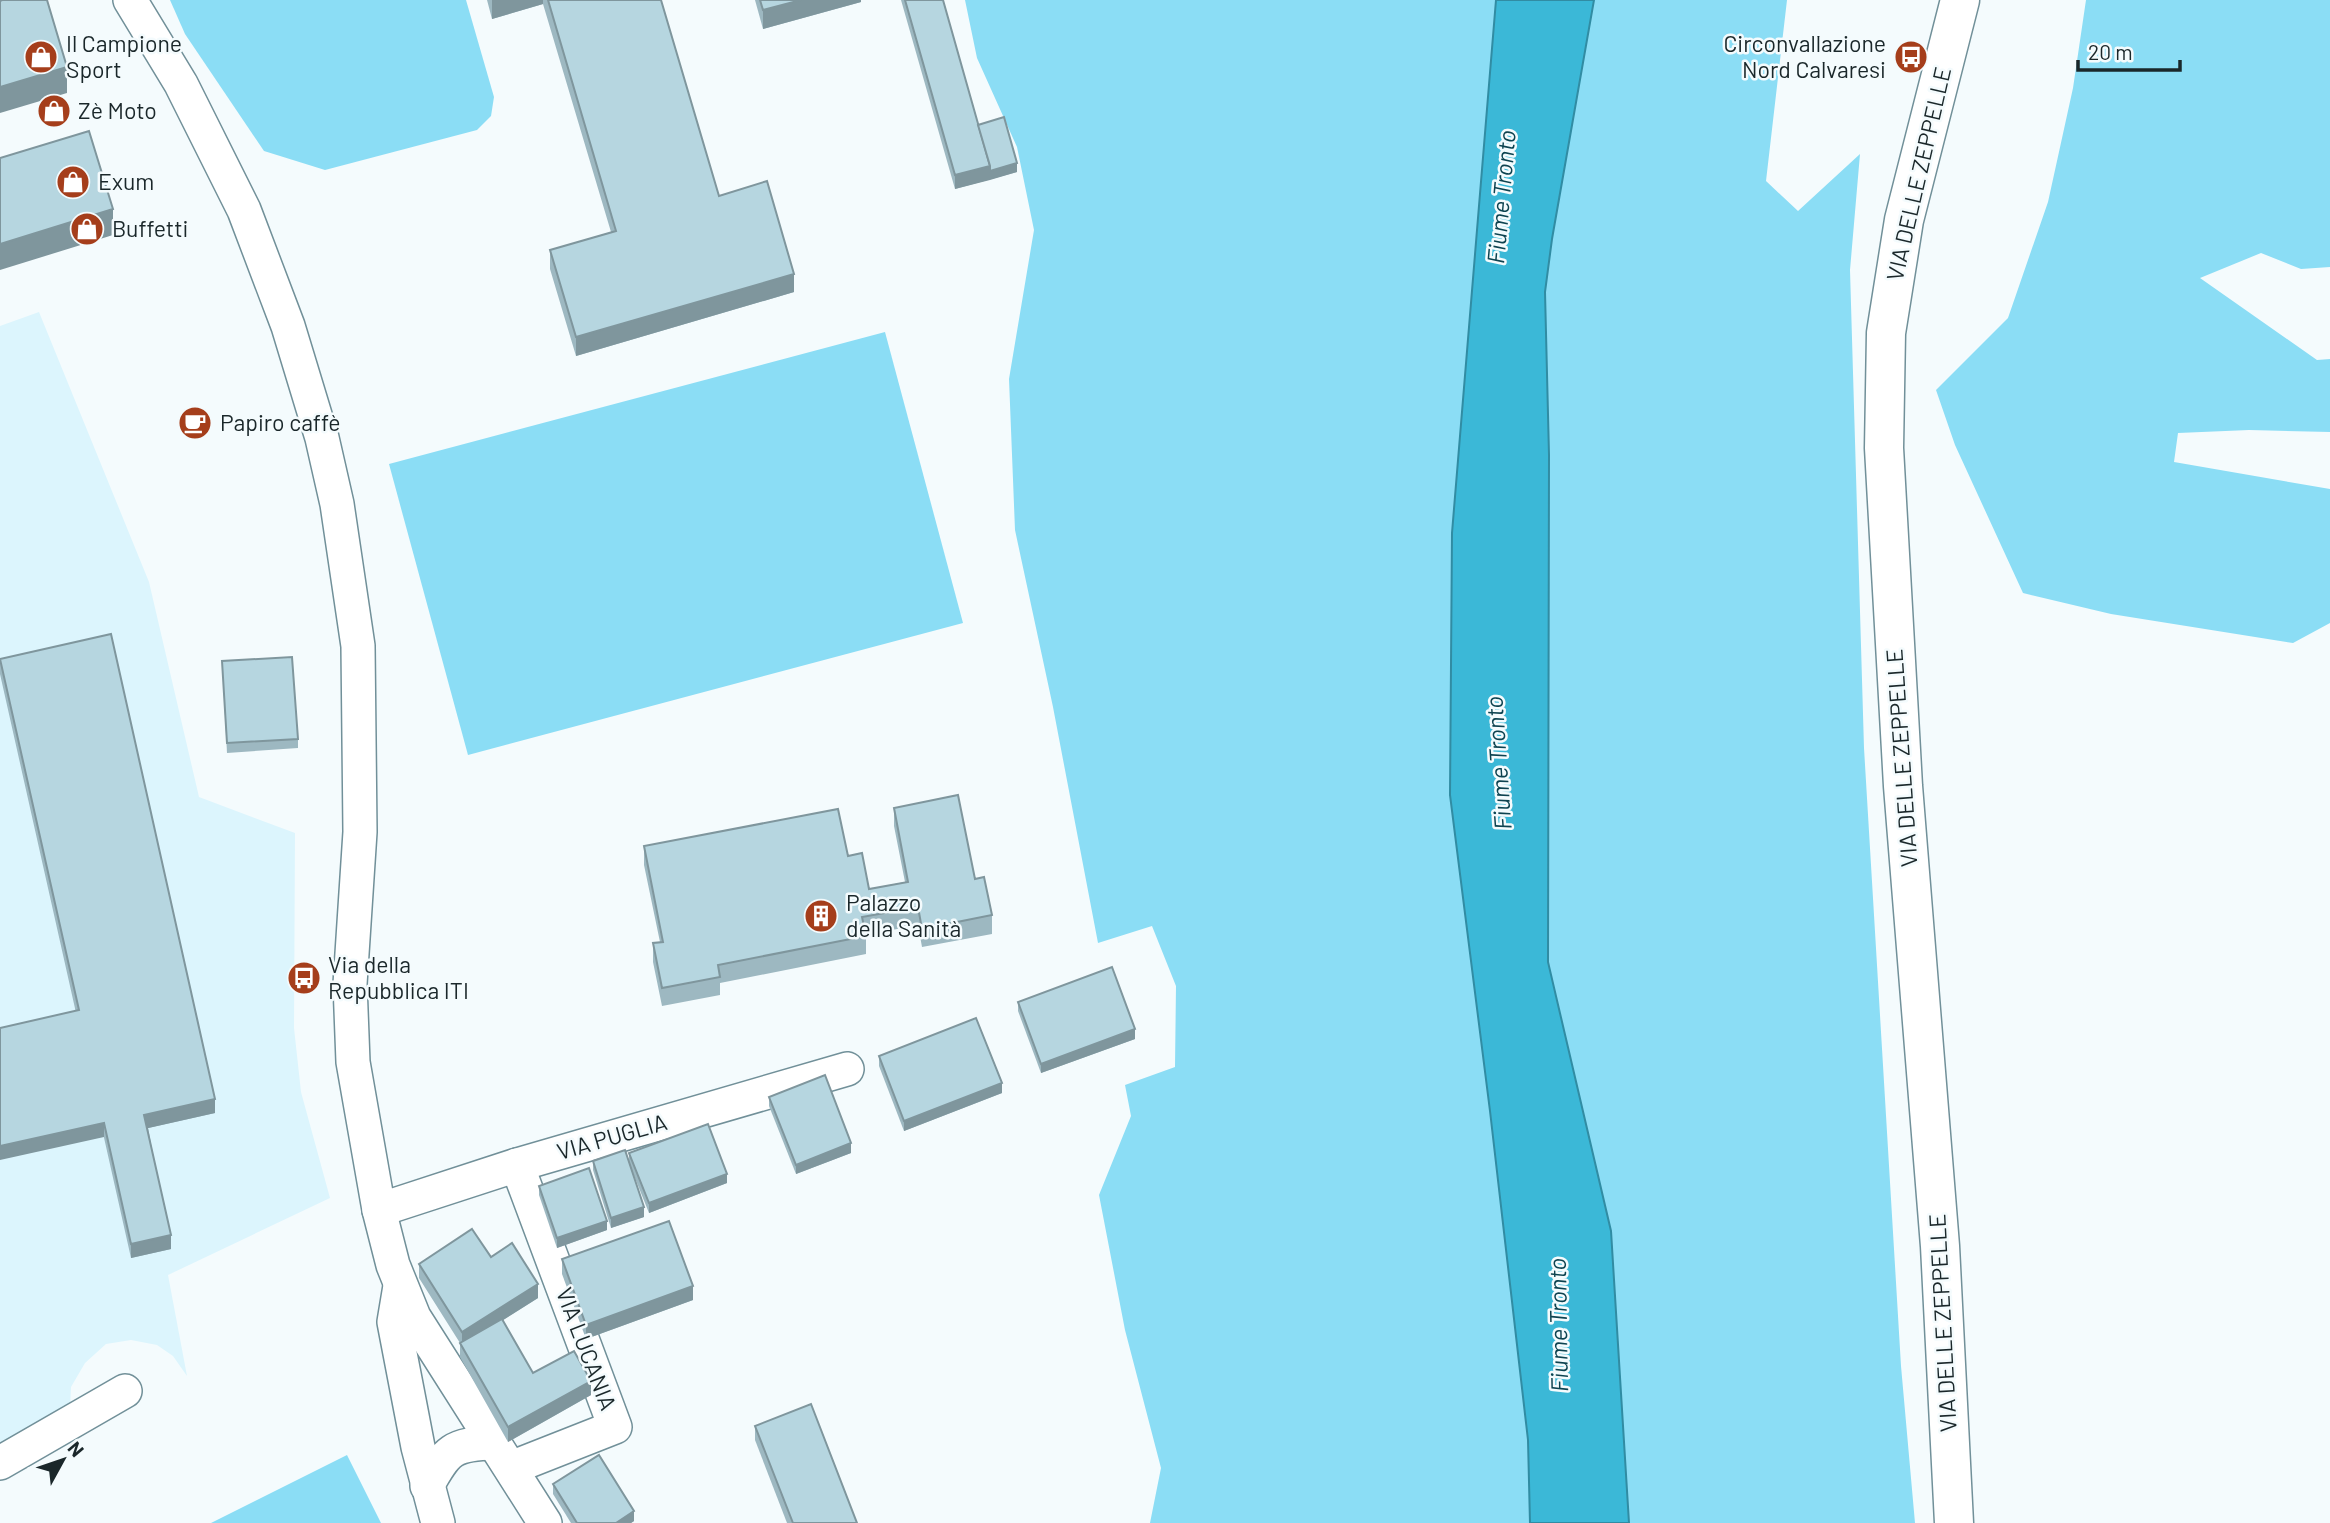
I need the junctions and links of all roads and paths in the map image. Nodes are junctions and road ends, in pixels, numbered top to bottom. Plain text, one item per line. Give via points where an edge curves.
1 (130, 0) edge
2 (1960, 0) edge
3 (847, 1069) dead end
4 (517, 1165) junction
5 (379, 1210) junction
6 (400, 1286) junction
7 (125, 1391) dead end
8 (502, 1455) junction
9 (0, 1463) edge
10 (427, 1486) junction
11 (438, 1523) edge
12 (545, 1523) edge
13 (1954, 1523) edge

1 - 5 street via 181,84 244,210 288,326 337,504 358,646 360,832 350,984 354,1062
2 - 13 main road, VIA DELLE ZEPPELLE via 1904,220 1886,333 1884,448 1902,786 1940,1246
3 - 4 street, VIA PUGLIA
4 - 5 street, VIA PUGLIA
4 - 8 street, VIA LUCANIA via 615,1427
5 - 6 street
6 - 8 street via 414,1317
6 - 10 street via 394,1322
7 - 9 street
8 - 10 street via 459,1446 447,1454
8 - 12 street
10 - 11 street

